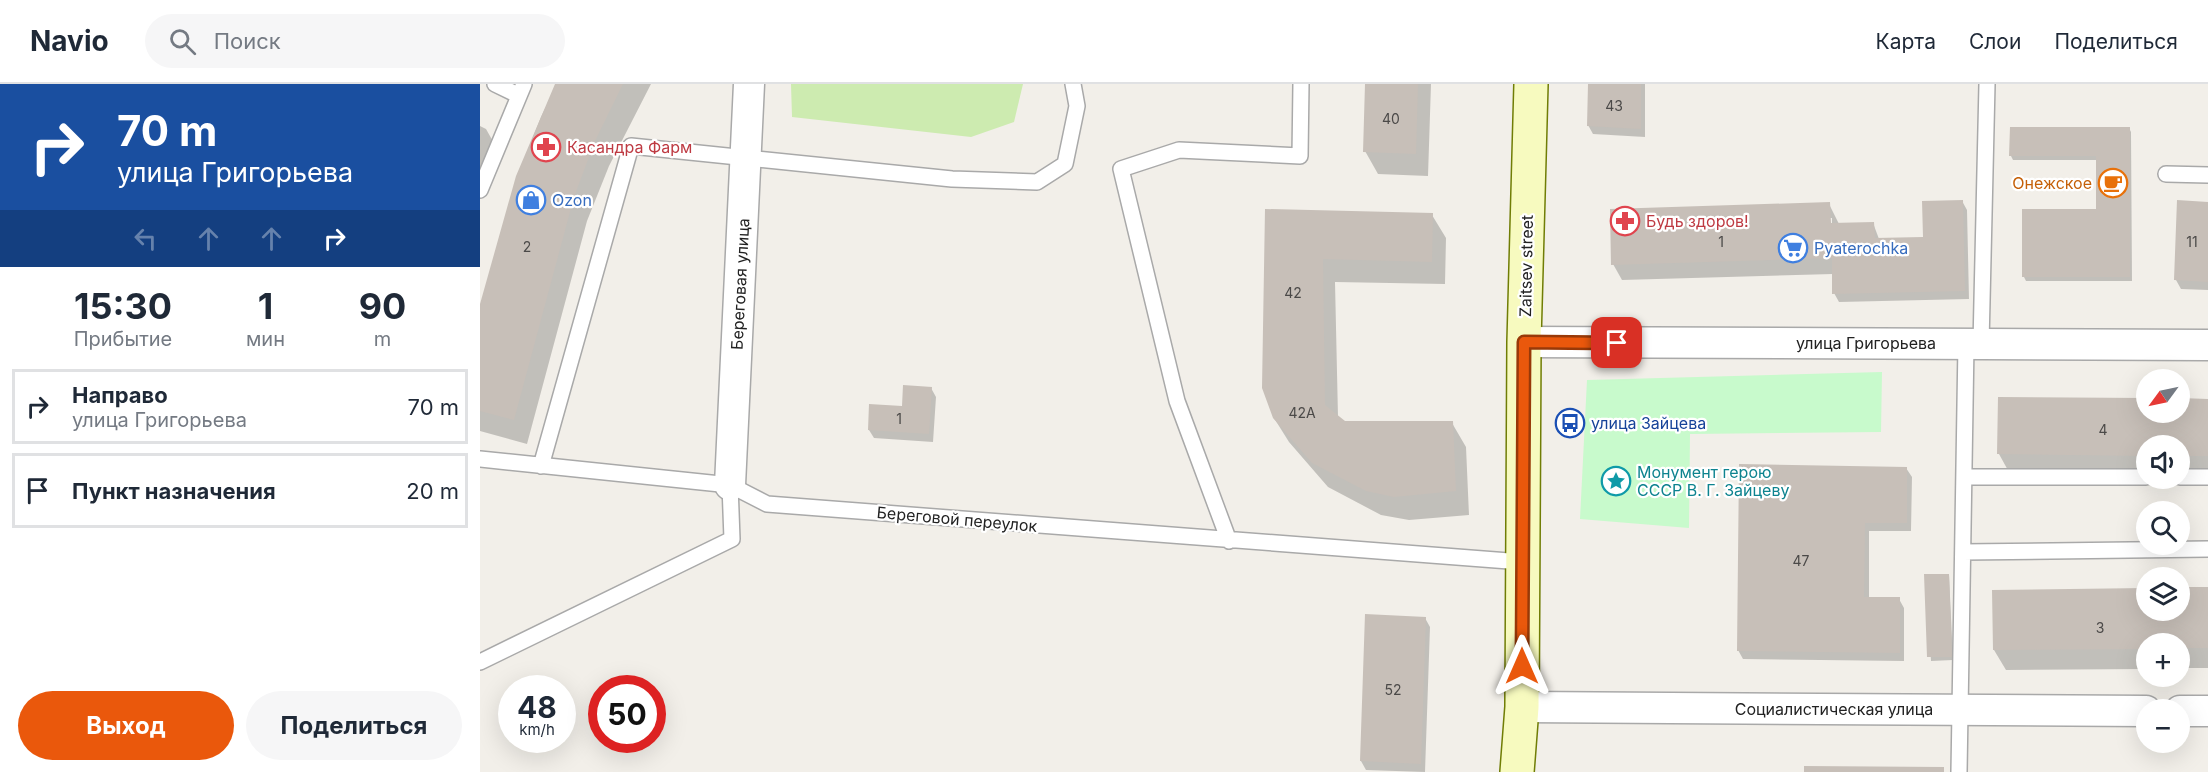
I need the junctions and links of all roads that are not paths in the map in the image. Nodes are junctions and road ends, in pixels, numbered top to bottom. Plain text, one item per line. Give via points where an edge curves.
1 (495, 84) edge
2 (749, 84) edge
3 (1073, 84) edge
4 (1300, 84) edge
5 (1531, 84) edge
6 (1987, 84) edge
7 (521, 90) edge
8 (746, 156) junction
9 (2166, 174) dead end
10 (2208, 175) edge
11 (480, 190) edge
12 (1524, 342) junction
13 (1974, 344) junction
14 (2208, 345) edge
15 (480, 459) edge
16 (541, 466) junction
17 (1965, 477) junction
18 (2136, 477) edge
19 (2190, 477) edge
20 (2208, 477) edge
21 (730, 485) junction
22 (1229, 541) junction
23 (2208, 549) edge
24 (1963, 552) junction
25 (1522, 562) junction
26 (480, 662) edge
27 (1522, 707) junction
28 (1961, 710) junction
29 (2136, 711) edge
30 (2190, 711) edge
31 (2208, 711) edge
32 (1517, 772) edge
33 (1959, 772) edge

1 - 7 lane
2 - 8 street, Береговая улица
3 - 8 lane via 1077,106 1065,164 1036,182 952,179
4 - 22 lane via 1300,156 1179,150 1121,170 1177,401
5 - 12 main road, Zaitsev street
6 - 13 lane
7 - 11 lane
8 - 16 lane via 631,146
8 - 21 street, Береговая улица
9 - 10 lane
12 - 13 street, улица Григорьева
12 - 25 main road, Zaitsev street
13 - 14 street, улица Григорьева
13 - 17 lane
15 - 16 lane
16 - 21 lane
17 - 18 lane
17 - 24 lane
19 - 20 lane
21 - 22 lane, Береговой переулок via 767,504
21 - 26 lane via 732,540
22 - 25 lane, Береговой переулок
23 - 24 lane
24 - 28 lane
25 - 27 main road, Zaitsev street
27 - 28 street, Социалистическая улица
27 - 32 main road, Zaitsev street
28 - 29 street, Социалистическая улица
28 - 33 lane
30 - 31 street

